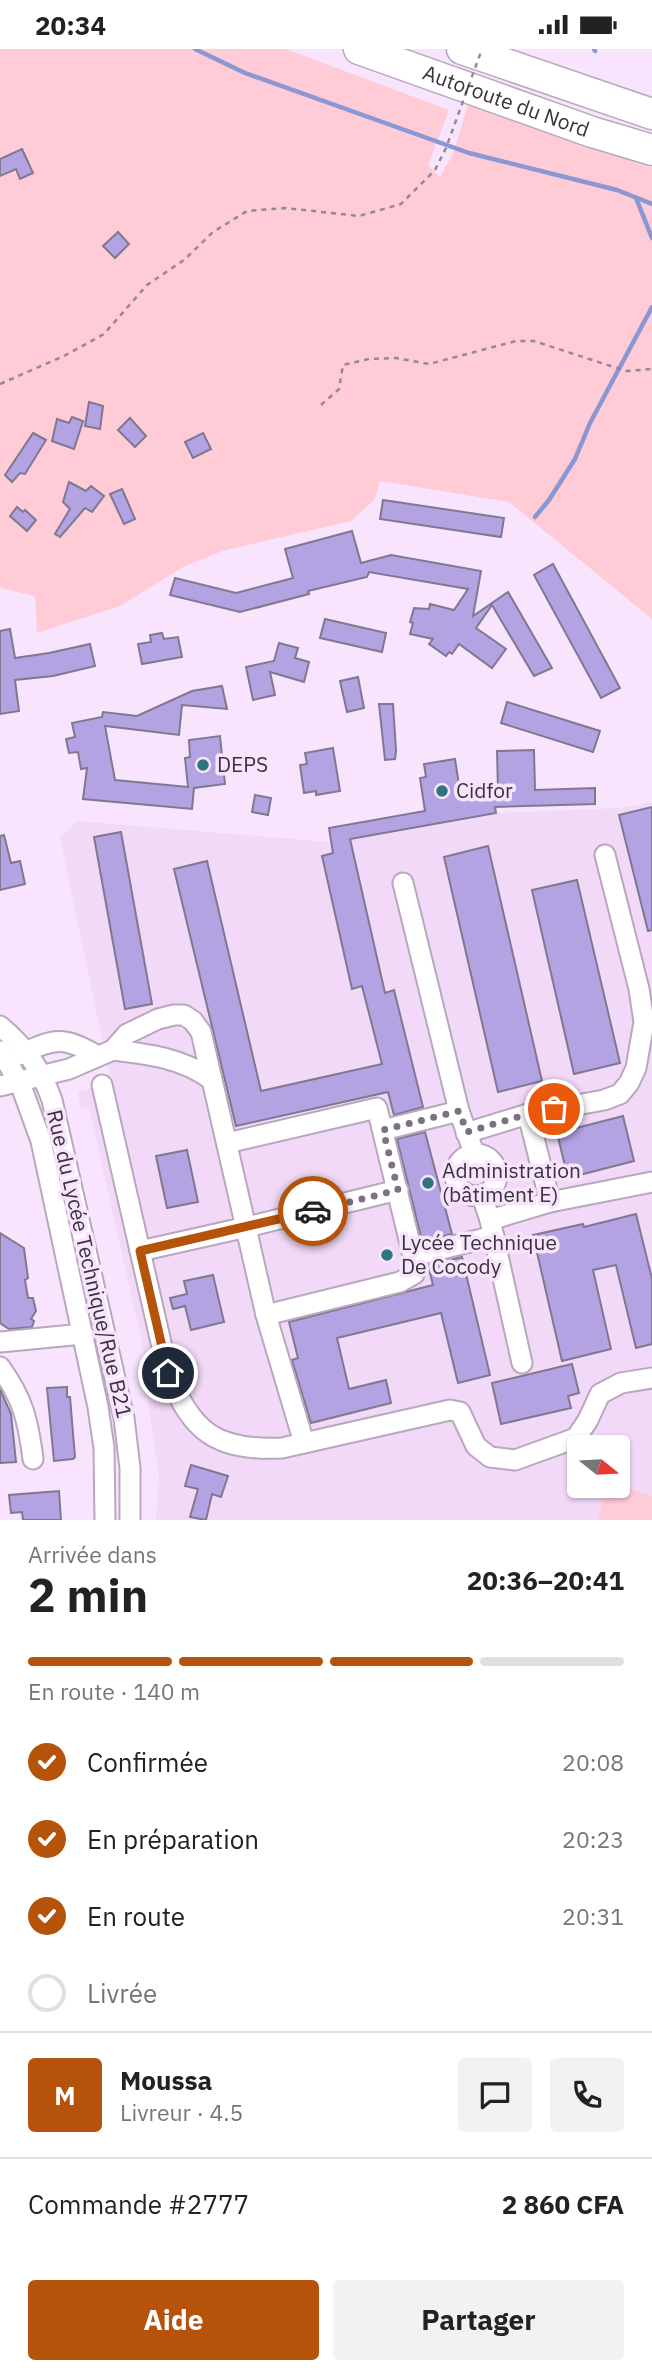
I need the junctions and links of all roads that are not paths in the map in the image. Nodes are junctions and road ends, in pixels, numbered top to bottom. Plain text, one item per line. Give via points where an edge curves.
1 (359, 49) edge
2 (462, 49) edge
3 (585, 93) junction
4 (652, 102) edge
5 (652, 114) edge
6 (652, 150) edge
7 (605, 855) dead end
8 (403, 883) dead end
9 (0, 1026) edge
10 (27, 1052) junction
11 (105, 1053) junction
12 (2, 1060) edge
13 (43, 1076) junction
14 (212, 1080) junction
15 (20, 1083) junction
16 (102, 1085) dead end
17 (0, 1086) edge
18 (459, 1111) junction
19 (528, 1114) junction
20 (383, 1130) junction
21 (467, 1132) junction
22 (227, 1143) junction
23 (474, 1153) junction
24 (652, 1182) edge
25 (398, 1190) junction
26 (482, 1196) junction
27 (550, 1202) junction
28 (247, 1227) junction
29 (492, 1228) junction
30 (140, 1251) junction
31 (413, 1256) junction
32 (266, 1315) junction
33 (83, 1334) junction
34 (0, 1342) edge
35 (522, 1363) dead end
36 (0, 1367) edge
37 (652, 1378) edge
38 (304, 1443) junction
39 (33, 1459) dead end
40 (106, 1520) edge
41 (130, 1520) edge

1 - 6 highway, Autoroute du Nord
2 - 3 highway, Autoroute du Nord
3 - 4 highway
3 - 5 highway, Autoroute du Nord
7 - 19 street via 644,1022 636,1068 620,1094
8 - 18 street
9 - 10 street, Rue du Lycée Technique/Rue B21
10 - 11 street via 59,1041
10 - 12 street
10 - 13 street, Rue du Lycée Technique/Rue B21
11 - 13 street
11 - 14 street via 161,1056
11 - 14 street via 127,1034 158,1019 184,1015 201,1032
12 - 15 street, Rue du Lycée Technique/Rue B21
13 - 15 street
13 - 41 street, Rue du Lycée Technique/Rue B21 via 124,1418
14 - 22 street
15 - 17 street
15 - 33 street, Rue du Lycée Technique/Rue B21 via 41,1141
16 - 30 street
18 - 20 street
18 - 21 street
19 - 21 street
19 - 27 street
20 - 22 street via 377,1108
20 - 25 street
21 - 23 street
22 - 28 street
23 - 26 street via 485,1156 495,1168 494,1186
23 - 26 street via 458,1163 456,1173 465,1193
24 - 27 street
25 - 28 street
25 - 31 street
26 - 29 street
27 - 29 street
28 - 30 street
28 - 32 street
29 - 31 street
29 - 35 street
30 - 38 street via 168,1373 194,1422 216,1439 235,1446 256,1450
31 - 32 street via 414,1274 400,1282
32 - 38 street
33 - 34 street
33 - 40 street, Rue du Lycée Technique/Rue B21 via 104,1448
36 - 39 street via 26,1411
37 - 38 street via 621,1383 600,1394 576,1438 515,1459 490,1457 476,1446 460,1412 450,1410

